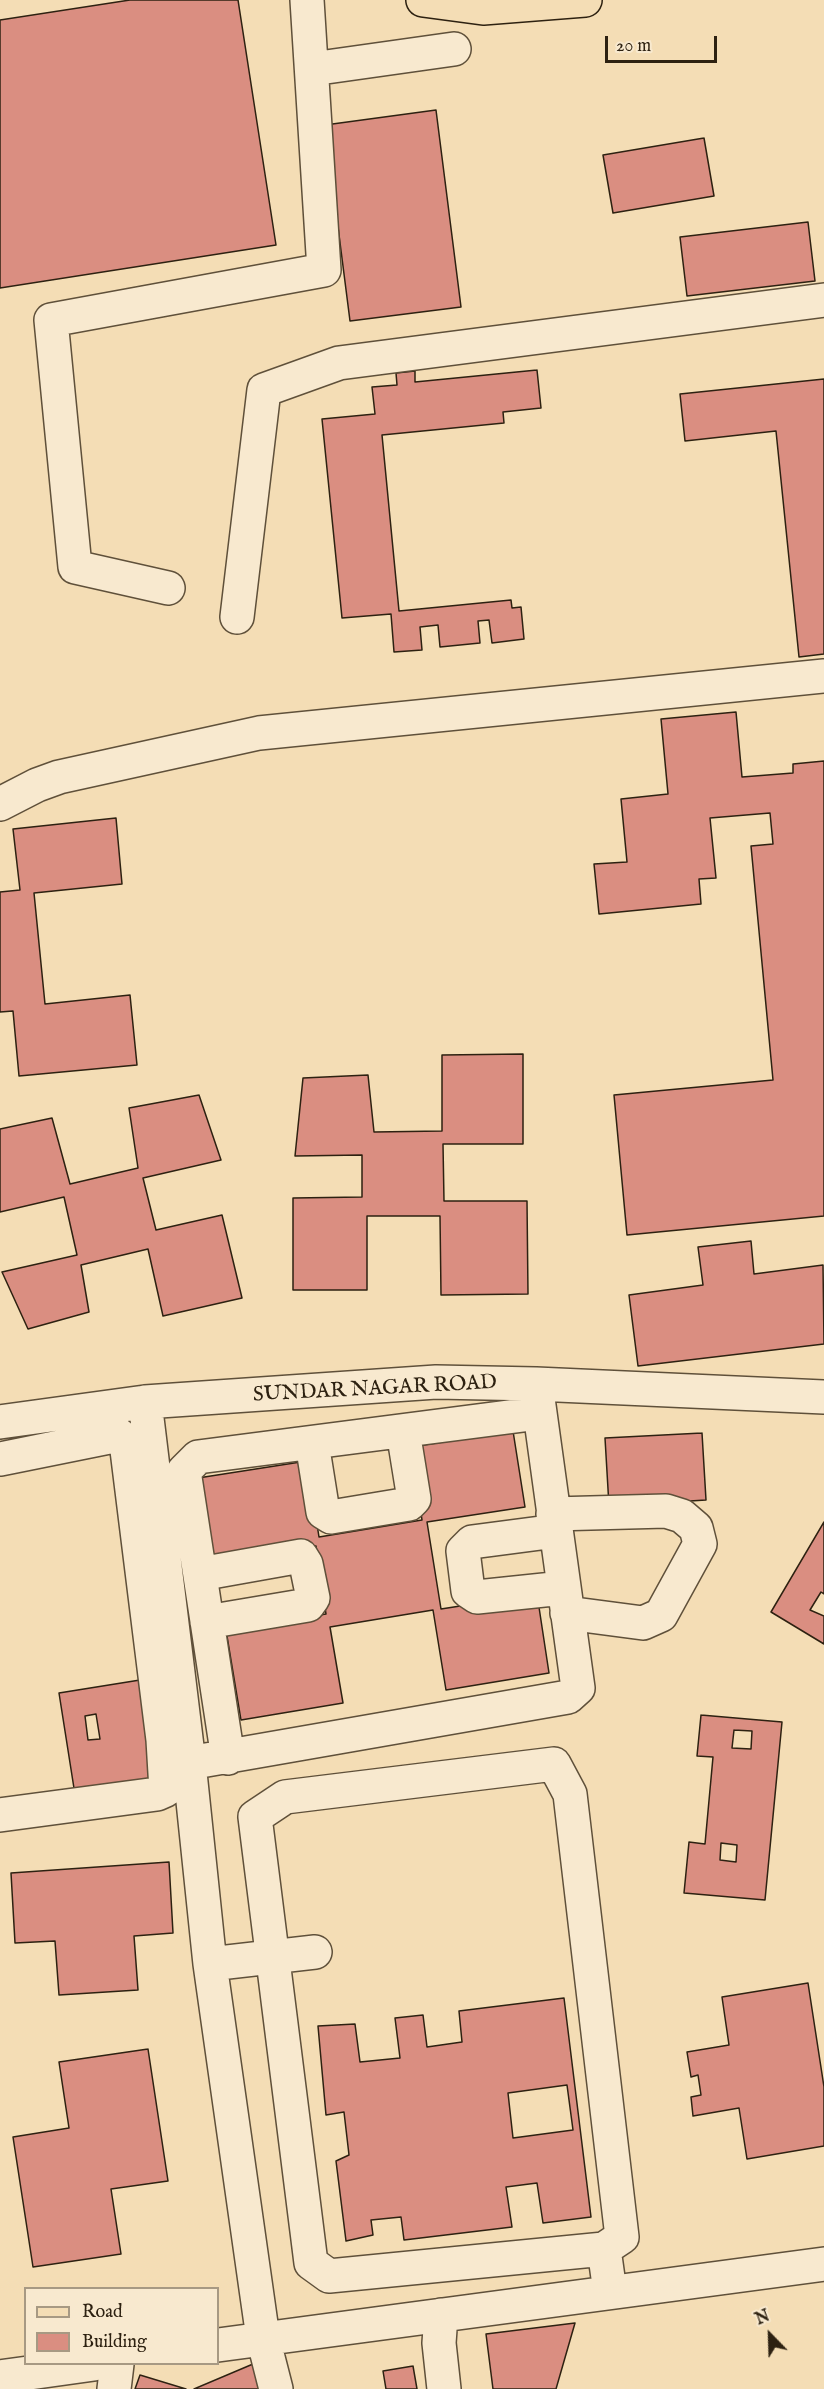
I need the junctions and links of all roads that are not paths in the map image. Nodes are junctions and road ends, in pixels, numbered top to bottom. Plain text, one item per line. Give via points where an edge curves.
1 (307, 0) edge
2 (423, 0) edge
3 (585, 0) edge
4 (454, 49) dead end
5 (312, 69) junction
6 (824, 300) edge
7 (168, 588) dead end
8 (237, 617) dead end
9 (824, 676) edge
10 (0, 804) edge
11 (824, 1397) edge
12 (537, 1399) junction
13 (145, 1402) junction
14 (0, 1422) edge
15 (403, 1431) junction
16 (312, 1443) junction
17 (0, 1459) edge
18 (554, 1522) junction
19 (200, 1574) junction
20 (565, 1601) junction
21 (207, 1622) junction
22 (174, 1745) junction
23 (228, 1758) junction
24 (0, 1815) edge
25 (315, 1952) dead end
26 (273, 1956) junction
27 (210, 1964) junction
28 (596, 2240) junction
29 (824, 2264) edge
30 (610, 2292) junction
31 (441, 2315) junction
32 (262, 2338) junction
33 (219, 2345) edge
34 (87, 2365) edge
35 (117, 2365) edge
36 (0, 2378) edge
37 (114, 2389) edge
38 (276, 2389) edge
39 (444, 2389) edge

1 - 5 street
2 - 3 main road via 483,8
4 - 5 street
5 - 7 street via 324,270 51,320 75,567
6 - 8 street via 339,363 264,390
9 - 10 street via 259,733 59,777
11 - 12 street, SUNDAR NAGAR ROAD
12 - 13 street, SUNDAR NAGAR ROAD via 436,1382
12 - 15 street
12 - 18 street
13 - 14 street, SUNDAR NAGAR ROAD
13 - 22 street
15 - 16 street
15 - 16 street via 414,1498 409,1504 331,1517 323,1512
16 - 19 street via 198,1457 184,1471
17 - 22 street via 119,1435 126,1442
18 - 20 street
18 - 20 street via 472,1542 463,1551 468,1592 477,1597
18 - 20 street via 666,1511 682,1516 696,1528 700,1544 661,1615 643,1623
19 - 21 street
19 - 21 street via 301,1557 313,1598 308,1605
20 - 23 street via 578,1688 568,1697
21 - 23 street
22 - 23 street
22 - 24 street via 166,1790 157,1794
22 - 27 street
25 - 26 street
26 - 27 street
26 - 28 street via 312,2263 329,2276
26 - 28 street via 255,1817 285,1797 554,1764 570,1794 622,2237
27 - 32 street
28 - 30 street
29 - 30 street
30 - 31 street
31 - 32 street
31 - 39 street via 439,2343
32 - 33 street
32 - 38 street
34 - 36 street
35 - 37 street

